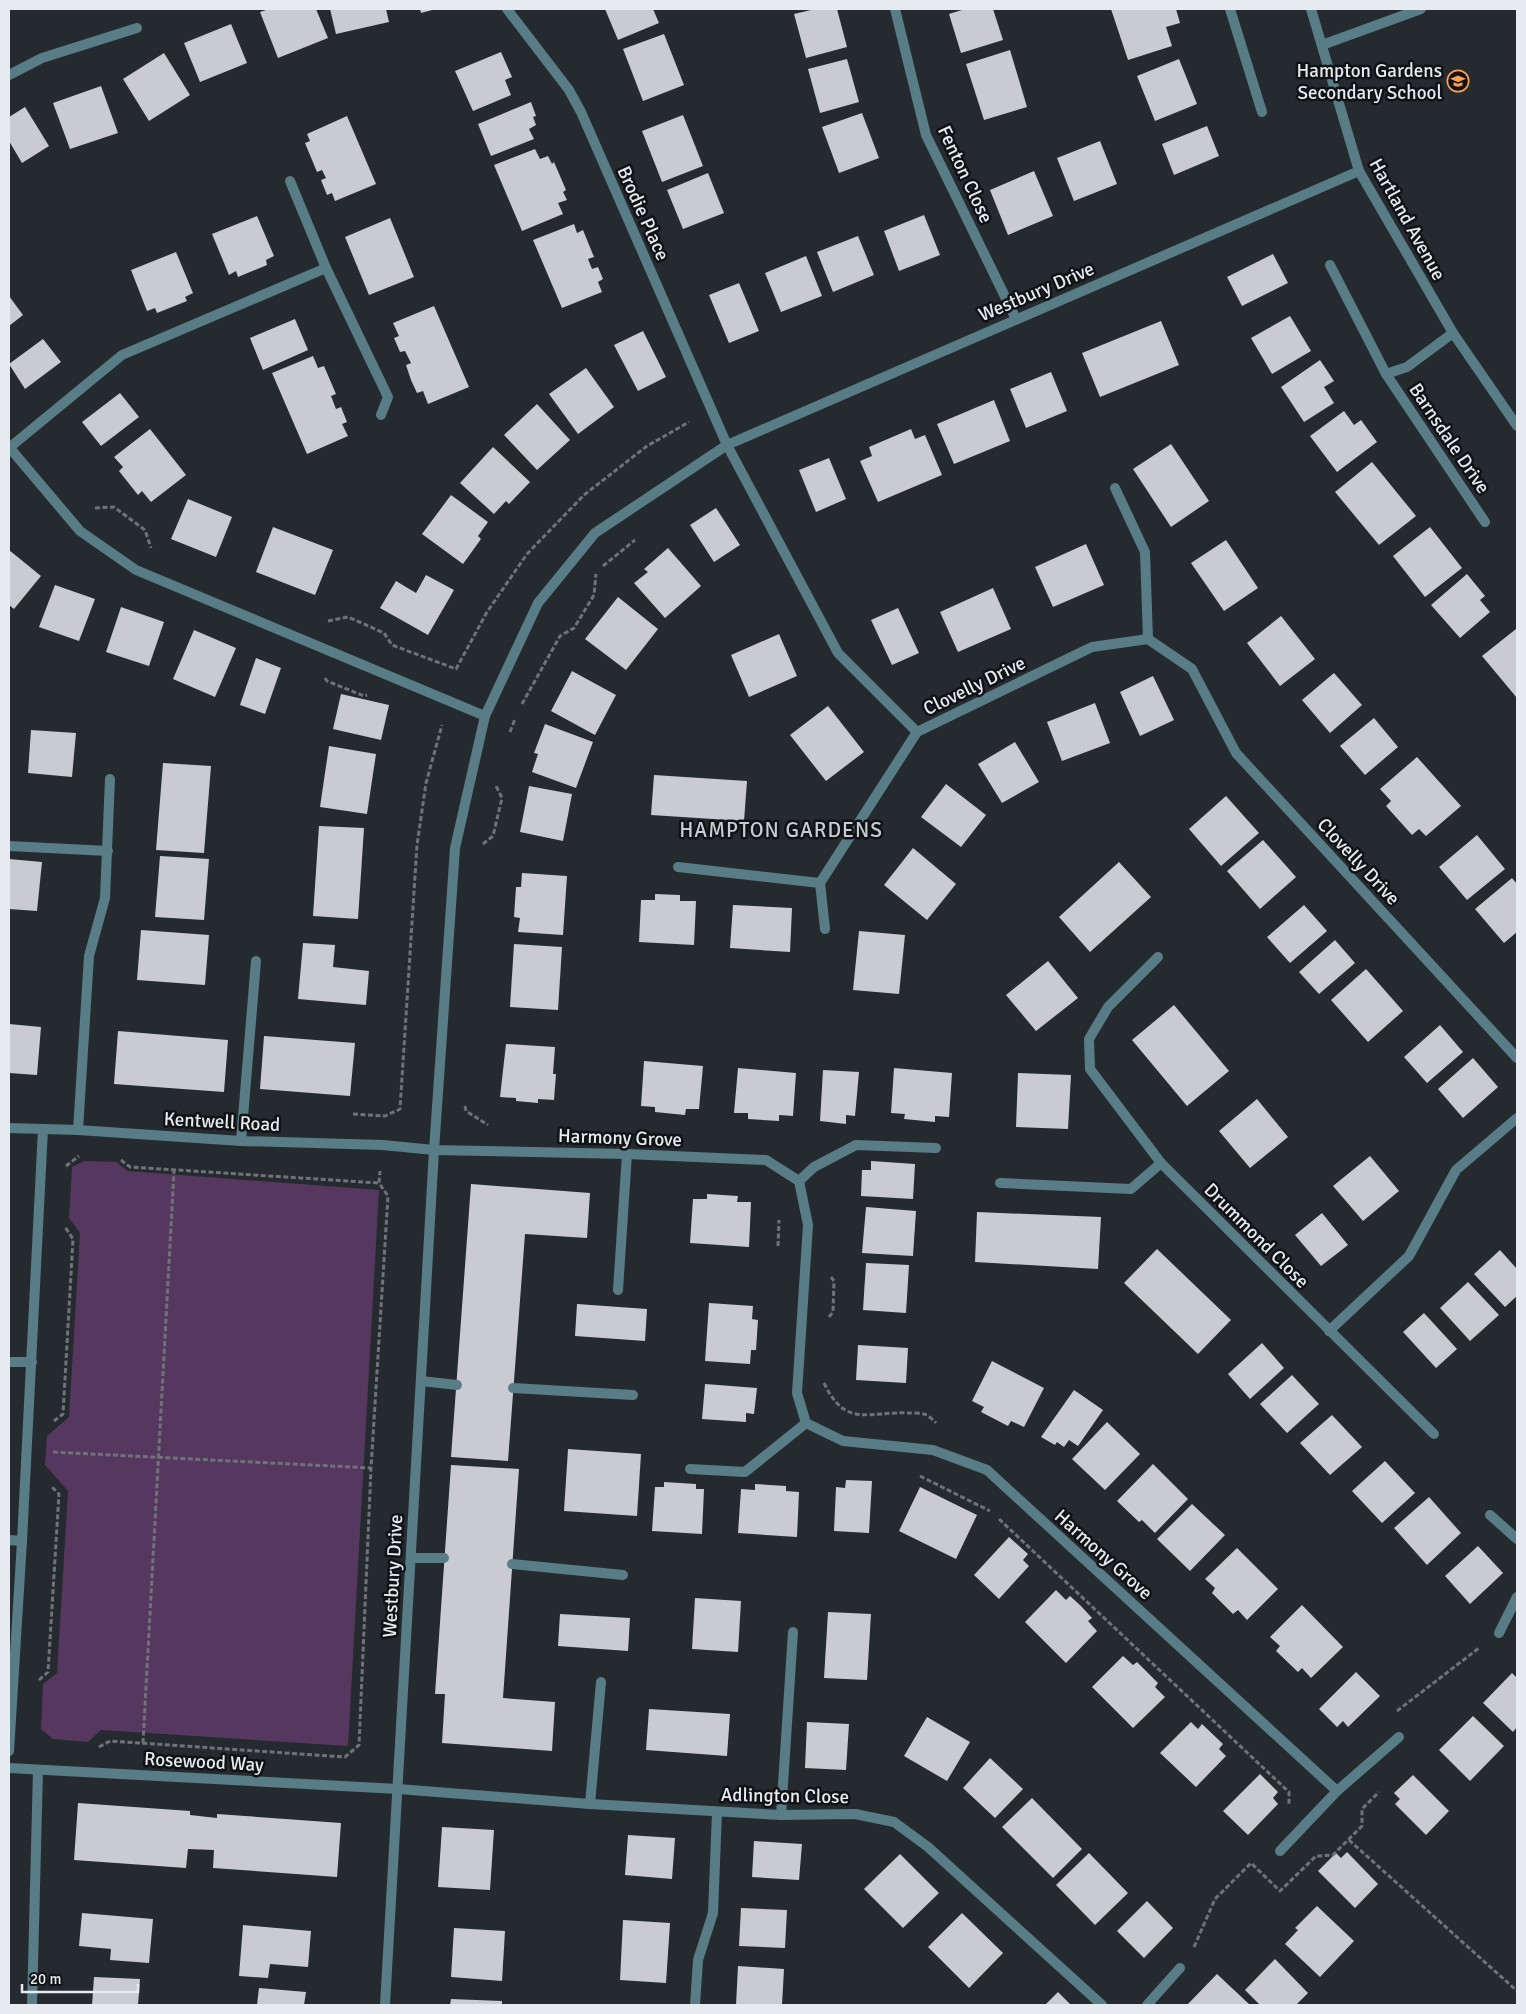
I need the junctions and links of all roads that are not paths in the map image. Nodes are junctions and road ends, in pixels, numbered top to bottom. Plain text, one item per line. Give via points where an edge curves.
1 (507, 9) edge
2 (895, 9) edge
3 (1230, 9) edge
4 (1311, 9) edge
5 (1421, 9) edge
6 (137, 28) dead end
7 (1322, 45) junction
8 (9, 75) edge
9 (1262, 112) dead end
10 (1359, 171) junction
11 (290, 182) dead end
12 (1330, 265) dead end
13 (326, 268) junction
14 (1016, 319) junction
15 (1453, 333) junction
16 (1386, 374) junction
17 (381, 415) dead end
18 (1517, 426) edge
19 (728, 445) junction
20 (9, 448) edge
21 (1115, 488) dead end
22 (1485, 522) dead end
23 (1148, 639) junction
24 (485, 716) junction
25 (917, 732) junction
26 (110, 779) dead end
27 (9, 846) edge
28 (108, 850) junction
29 (678, 867) dead end
30 (820, 883) junction
31 (825, 929) dead end
32 (1158, 957) dead end
33 (256, 961) dead end
34 (1517, 1058) edge
35 (1517, 1118) edge
36 (9, 1128) edge
37 (43, 1129) junction
38 (78, 1130) junction
39 (241, 1141) junction
40 (936, 1148) dead end
41 (434, 1150) junction
42 (627, 1154) junction
43 (1161, 1163) junction
44 (798, 1181) junction
45 (1000, 1183) dead end
46 (618, 1290) dead end
47 (1329, 1331) junction
48 (9, 1362) edge
49 (32, 1362) junction
50 (421, 1381) junction
51 (456, 1385) dead end
52 (514, 1388) dead end
53 (633, 1395) dead end
54 (806, 1423) junction
55 (1434, 1434) dead end
56 (690, 1469) dead end
57 (1490, 1515) dead end
58 (1517, 1539) edge
59 (9, 1540) edge
60 (22, 1541) junction
61 (411, 1558) junction
62 (444, 1558) dead end
63 (512, 1564) dead end
64 (623, 1575) dead end
65 (1517, 1597) edge
66 (793, 1632) dead end
67 (1499, 1633) road end
68 (601, 1682) dead end
69 (1399, 1736) dead end
70 (9, 1751) edge
71 (9, 1768) edge
72 (38, 1770) junction
73 (398, 1789) junction
74 (1337, 1791) junction
75 (590, 1804) junction
76 (717, 1812) junction
77 (780, 1815) junction
78 (1280, 1851) dead end
79 (1180, 1968) dead end
80 (32, 2005) edge
81 (385, 2005) edge
82 (695, 2005) edge
83 (1102, 2005) edge
84 (1147, 2005) edge

1 - 19 street, Brodie Place via 564,83 580,112
2 - 14 street, Fenton Close via 926,136
3 - 9 street
4 - 7 street, Hartland Avenue
5 - 7 street
6 - 8 street via 42,58
7 - 10 street, Hartland Avenue
10 - 14 street, Westbury Drive
10 - 15 street, Hartland Avenue
11 - 13 street
12 - 16 street, Barnsdale Drive
13 - 17 street via 388,397
13 - 20 street via 122,354
14 - 19 street, Westbury Drive
15 - 16 street, Barnsdale Drive via 1407,367
15 - 18 street, Hartland Avenue
16 - 22 street, Barnsdale Drive
19 - 24 street, Westbury Drive via 595,533 538,603
19 - 25 street, Clovelly Drive via 838,653
20 - 24 street via 80,531 136,570
21 - 23 street via 1144,552
23 - 25 street, Clovelly Drive via 1092,647
23 - 34 street, Clovelly Drive via 1192,669 1236,753
24 - 41 street, Westbury Drive via 455,848
25 - 30 street
26 - 28 street
27 - 28 street
28 - 38 street via 105,898 88,956
29 - 30 street
30 - 31 street
32 - 43 street, Drummond Close via 1108,1007 1089,1039 1090,1068
33 - 39 street
35 - 47 street via 1456,1170 1409,1256
36 - 37 street, Kentwell Road
37 - 38 street, Kentwell Road
37 - 49 street
38 - 39 street, Kentwell Road
39 - 41 street, Kentwell Road via 383,1145
40 - 44 street via 856,1145 814,1167
41 - 42 street, Harmony Grove
41 - 50 street, Westbury Drive
42 - 44 street, Harmony Grove via 766,1160
42 - 46 street
43 - 45 street via 1131,1189
43 - 47 street, Drummond Close
44 - 54 street via 808,1224 796,1393
47 - 55 street, Drummond Close
48 - 49 street
49 - 60 street
50 - 51 street
50 - 61 street, Westbury Drive
52 - 53 street
54 - 56 street via 745,1472
54 - 74 street, Harmony Grove via 843,1441 932,1450 987,1470
57 - 58 street
59 - 60 street
60 - 70 street
61 - 62 street
61 - 73 street, Westbury Drive
63 - 64 street
65 - 67 street
66 - 77 street
68 - 75 street
69 - 74 street
71 - 72 street, Rosewood Way
72 - 73 street, Rosewood Way
72 - 80 street
73 - 75 street, Adlington Close
73 - 81 street, Westbury Drive
74 - 78 street
75 - 76 street, Adlington Close
76 - 77 street, Adlington Close
76 - 82 street via 713,1913 698,1960
77 - 83 street, Adlington Close via 855,1814 894,1822 928,1847
79 - 84 street

